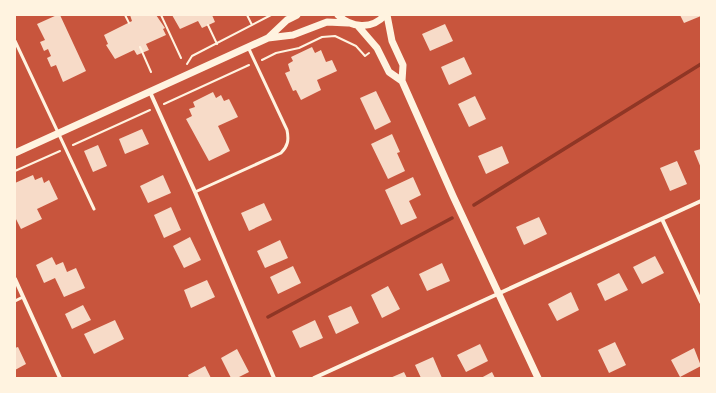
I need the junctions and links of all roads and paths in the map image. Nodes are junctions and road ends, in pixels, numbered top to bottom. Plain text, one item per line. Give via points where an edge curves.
1 (125, 15) edge
2 (161, 15) edge
3 (247, 15) edge
4 (271, 15) edge
5 (297, 15) edge
6 (338, 15) edge
7 (386, 15) edge
8 (129, 23) dead end
9 (348, 23) junction
10 (208, 25) dead end
11 (252, 25) junction
12 (358, 26) junction
13 (268, 38) junction
14 (15, 41) edge
15 (217, 44) junction
16 (140, 47) dead end
17 (248, 47) junction
18 (370, 53) dead end
19 (192, 56) dead end
20 (181, 58) dead end
21 (256, 62) junction
22 (151, 72) dead end
23 (402, 81) junction
24 (150, 92) junction
25 (157, 107) junction
26 (59, 133) junction
27 (66, 149) junction
28 (15, 153) edge
29 (15, 171) edge
30 (195, 192) junction
31 (701, 201) edge
32 (94, 209) dead end
33 (662, 219) junction
34 (15, 279) edge
35 (498, 295) junction
36 (23, 297) junction
37 (15, 301) edge
38 (701, 302) edge
39 (60, 378) edge
40 (274, 378) edge
41 (314, 378) edge
42 (538, 378) edge

1 - 8 path
2 - 20 path
3 - 11 path
4 - 11 path
5 - 13 street via 287,20
6 - 9 street
7 - 12 street via 371,24
7 - 23 street via 392,41 403,65
9 - 12 street
9 - 13 street via 327,22 293,35
10 - 15 path
11 - 15 path
12 - 23 street via 377,48 389,72
13 - 17 street
14 - 26 lane
15 - 19 path
16 - 22 path
17 - 21 lane
17 - 24 street
18 - 21 path via 365,56 345,39 322,36 299,48 276,53
21 - 25 path
21 - 30 lane via 287,130 286,148 281,153
23 - 35 street
24 - 25 street
24 - 26 street
25 - 27 path
25 - 30 street
26 - 27 lane
26 - 28 street
27 - 29 path
27 - 32 lane
30 - 40 street
31 - 33 street
33 - 35 street
33 - 38 street
34 - 36 street
35 - 41 street
35 - 42 street
36 - 37 lane
36 - 39 street

